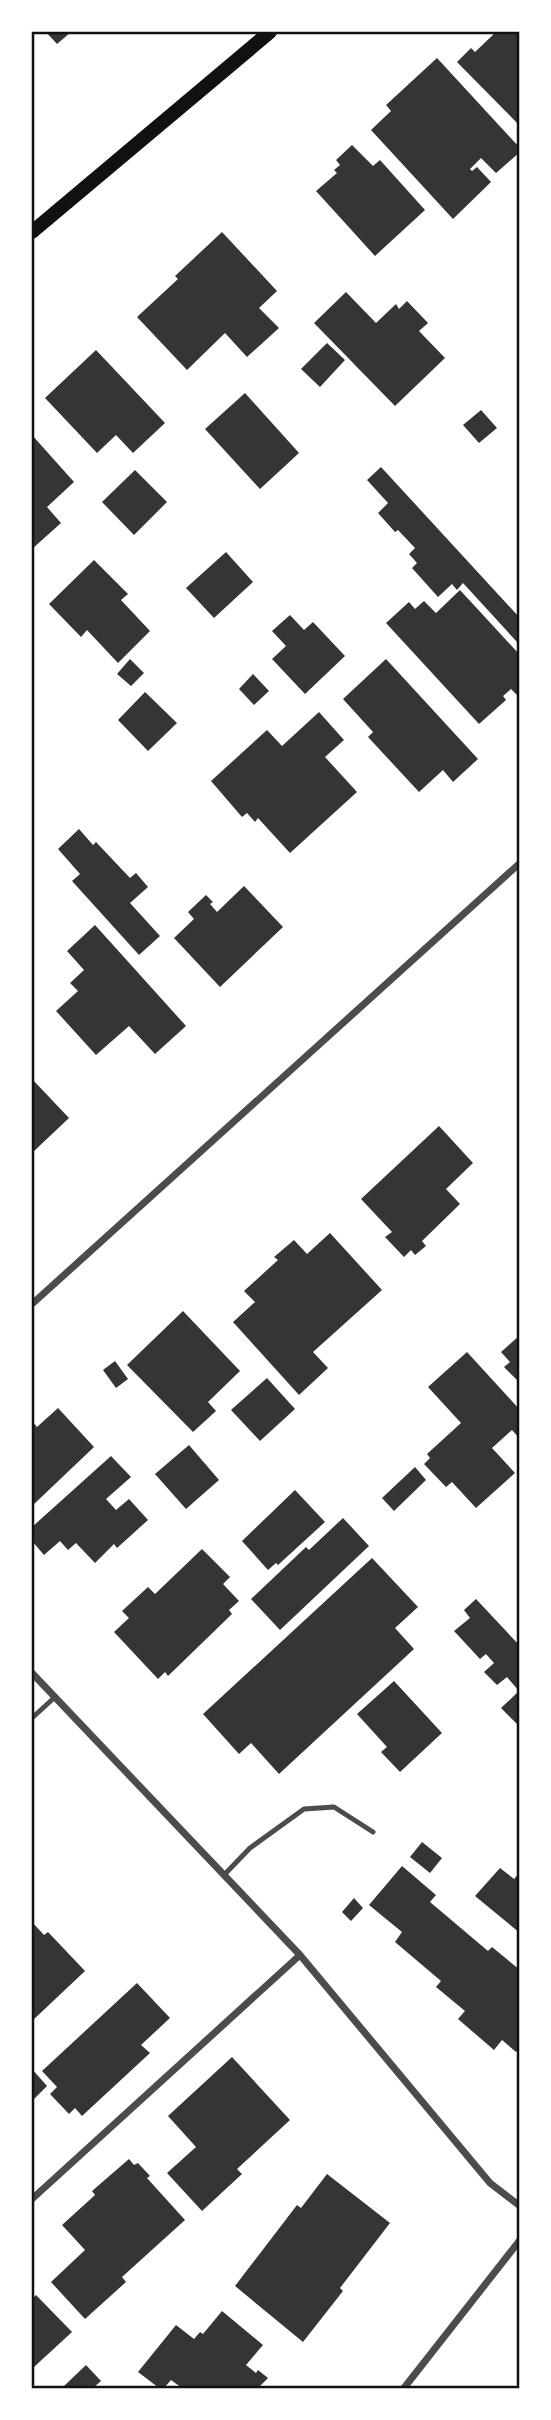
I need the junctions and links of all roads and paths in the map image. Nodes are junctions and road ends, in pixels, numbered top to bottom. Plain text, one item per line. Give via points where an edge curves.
1 (270, 32) edge
2 (32, 232) edge
3 (520, 863) edge
4 (32, 1304) edge
5 (32, 1673) edge
6 (55, 1697) junction
7 (32, 1718) edge
8 (373, 1832) dead end
9 (224, 1875) junction
10 (300, 1955) junction
11 (32, 2199) edge
12 (520, 2206) edge
13 (520, 2241) edge
14 (404, 2389) edge

1 - 2 main road
3 - 4 street
5 - 6 street
6 - 7 lane
6 - 9 street
8 - 9 lane via 334,1807 304,1809 250,1848
9 - 10 street
10 - 11 street
10 - 12 street via 490,2183
13 - 14 street

